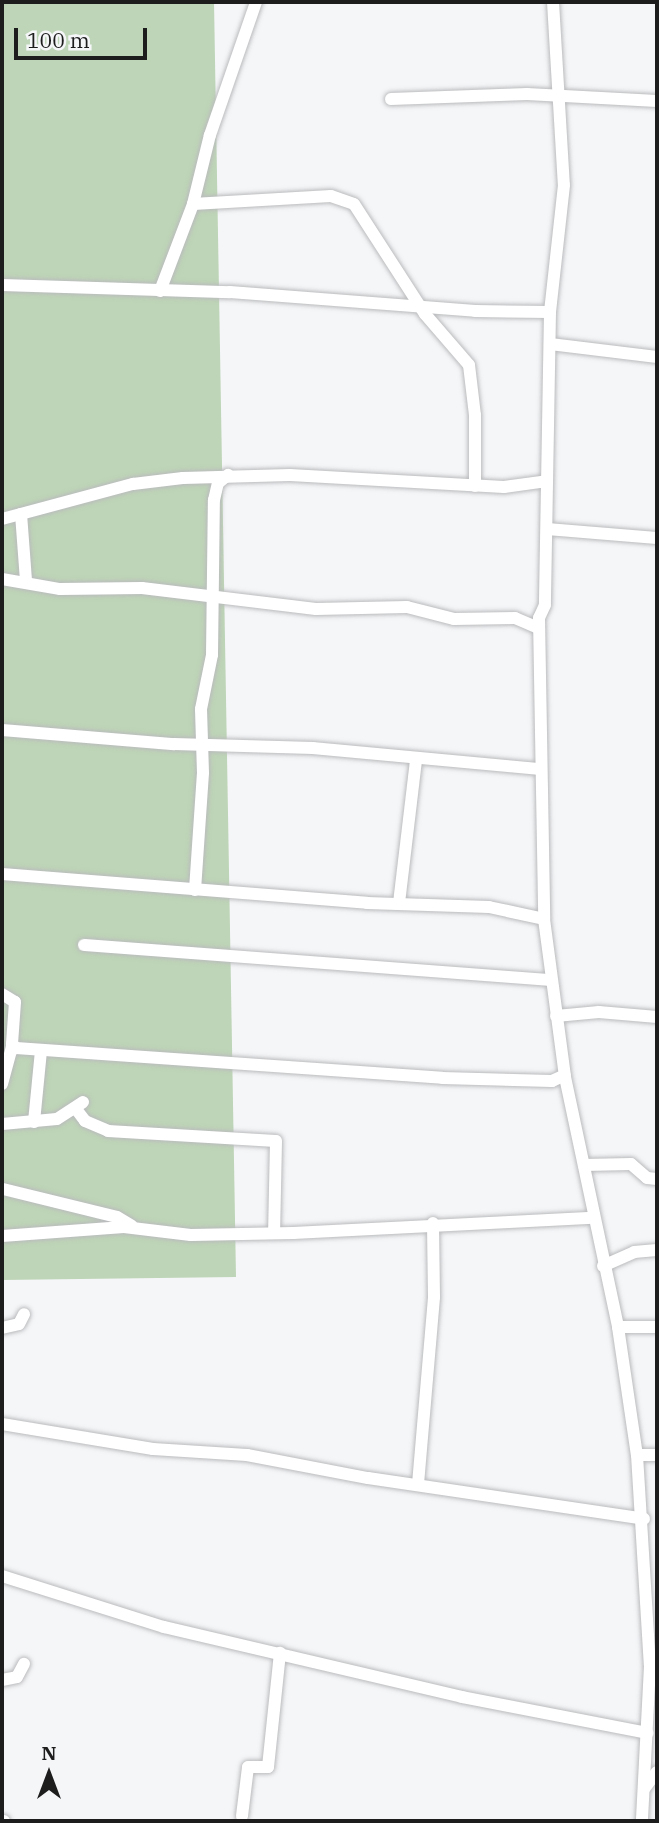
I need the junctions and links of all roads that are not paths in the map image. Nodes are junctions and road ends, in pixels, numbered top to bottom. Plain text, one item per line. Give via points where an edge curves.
1 (256, 2) edge
2 (553, 2) edge
3 (560, 95) junction
4 (391, 99) dead end
5 (657, 101) edge
6 (193, 204) junction
7 (2, 285) edge
8 (160, 291) junction
9 (419, 305) junction
10 (550, 312) junction
11 (550, 344) junction
12 (657, 357) edge
13 (228, 475) junction
14 (547, 481) junction
15 (475, 486) junction
16 (21, 513) junction
17 (2, 519) edge
18 (547, 528) junction
19 (657, 538) edge
20 (2, 579) edge
21 (26, 580) junction
22 (212, 597) junction
23 (539, 628) junction
24 (2, 730) edge
25 (202, 743) junction
26 (416, 761) junction
27 (540, 769) junction
28 (2, 874) edge
29 (195, 890) junction
30 (399, 904) junction
31 (544, 919) junction
32 (85, 946) dead end
33 (550, 980) junction
34 (2, 993) edge
35 (556, 1016) junction
36 (657, 1017) edge
37 (12, 1046) junction
38 (41, 1051) junction
39 (565, 1075) junction
40 (2, 1084) edge
41 (34, 1122) junction
42 (2, 1124) edge
43 (584, 1165) junction
44 (657, 1179) edge
45 (3, 1189) edge
46 (593, 1218) junction
47 (433, 1223) junction
48 (132, 1227) junction
49 (274, 1233) junction
50 (2, 1236) edge
51 (657, 1250) edge
52 (603, 1266) junction
53 (24, 1314) dead end
54 (618, 1327) junction
55 (657, 1327) edge
56 (2, 1328) edge
57 (2, 1424) edge
58 (637, 1455) junction
59 (657, 1455) edge
60 (418, 1484) junction
61 (649, 1523) edge
62 (2, 1576) edge
63 (653, 1603) edge
64 (280, 1653) junction
65 (24, 1664) dead end
66 (2, 1680) edge
67 (651, 1742) edge
68 (657, 1772) edge
69 (644, 1789) junction
70 (242, 1816) dead end
71 (642, 1821) edge

1 - 6 street via 210,135
2 - 3 street
3 - 4 street
3 - 5 street
3 - 10 street via 564,185
6 - 8 street
6 - 9 street via 348,199
7 - 8 street
8 - 9 street
9 - 10 street
9 - 15 street via 469,365 475,415
10 - 11 street
11 - 12 street
11 - 14 street
13 - 15 street
13 - 16 street via 133,484
13 - 22 street via 216,489
14 - 15 street
14 - 18 street
16 - 17 street
16 - 21 street
18 - 19 street
18 - 23 street via 545,605
20 - 21 street
21 - 22 street via 60,589 142,588
22 - 23 street via 326,609 407,607 454,620 515,618
22 - 25 street via 212,655 202,695
23 - 27 street
24 - 25 street
25 - 26 street via 321,748
25 - 29 street
26 - 27 street
26 - 30 street
27 - 31 street
28 - 29 street
29 - 30 street
30 - 31 street via 489,907
31 - 33 street
32 - 33 street
33 - 35 street
34 - 37 street via 15,1002
35 - 36 street via 599,1012
35 - 39 street
37 - 38 street
37 - 40 street
38 - 39 street via 467,1079 552,1081
38 - 41 street
39 - 43 street
41 - 42 street
41 - 49 street via 57,1119 80,1105 86,1121 108,1131 276,1141
43 - 44 street via 631,1164 647,1178
43 - 46 street
45 - 48 street via 117,1217
46 - 47 street
46 - 52 street
47 - 49 street
47 - 60 street via 434,1297
48 - 49 street via 191,1235
48 - 50 street
51 - 52 street via 634,1252
52 - 54 street
53 - 56 street via 19,1324
54 - 55 street
54 - 58 street
57 - 60 street via 152,1448 247,1455
58 - 59 street
58 - 61 street
60 - 61 street
61 - 63 street
62 - 64 street via 164,1627
63 - 67 street
64 - 67 street
64 - 70 street via 268,1767 248,1767
65 - 66 street via 17,1677
67 - 69 street
68 - 69 street
69 - 71 street

